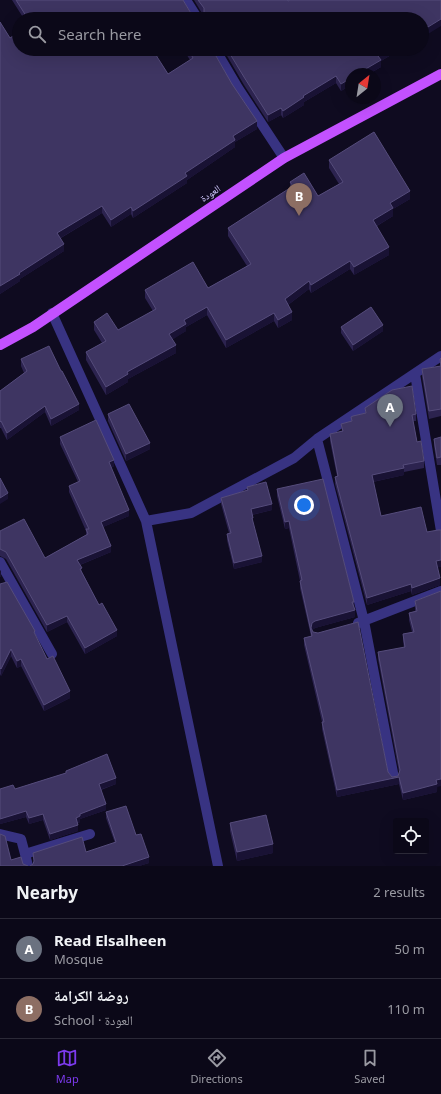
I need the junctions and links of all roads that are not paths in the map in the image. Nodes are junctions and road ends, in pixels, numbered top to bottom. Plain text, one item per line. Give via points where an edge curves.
1 (186, 0) edge
2 (194, 12) edge
3 (219, 56) edge
4 (441, 74) edge
5 (284, 158) junction
6 (52, 313) junction
7 (0, 345) edge
8 (441, 356) edge
9 (415, 374) junction
10 (317, 439) junction
11 (146, 521) junction
12 (441, 530) edge
13 (0, 562) edge
14 (10, 580) junction
15 (0, 584) edge
16 (441, 591) edge
17 (364, 622) junction
18 (351, 625) edge
19 (52, 654) dead end
20 (394, 778) edge
21 (0, 834) edge
22 (90, 834) dead end
23 (25, 854) junction
24 (28, 866) edge
25 (218, 866) edge

1 - 2 street
3 - 5 street
4 - 5 main road, العودة
5 - 6 main road, العودة
6 - 7 main road, العودة
6 - 11 street
8 - 9 street
9 - 10 street
9 - 12 street
10 - 11 street via 294,458 191,514
10 - 17 street
11 - 25 street
13 - 14 street
14 - 15 street
14 - 19 street
16 - 17 street
17 - 18 street
17 - 20 street
21 - 23 street via 21,839
22 - 23 street
23 - 24 street

